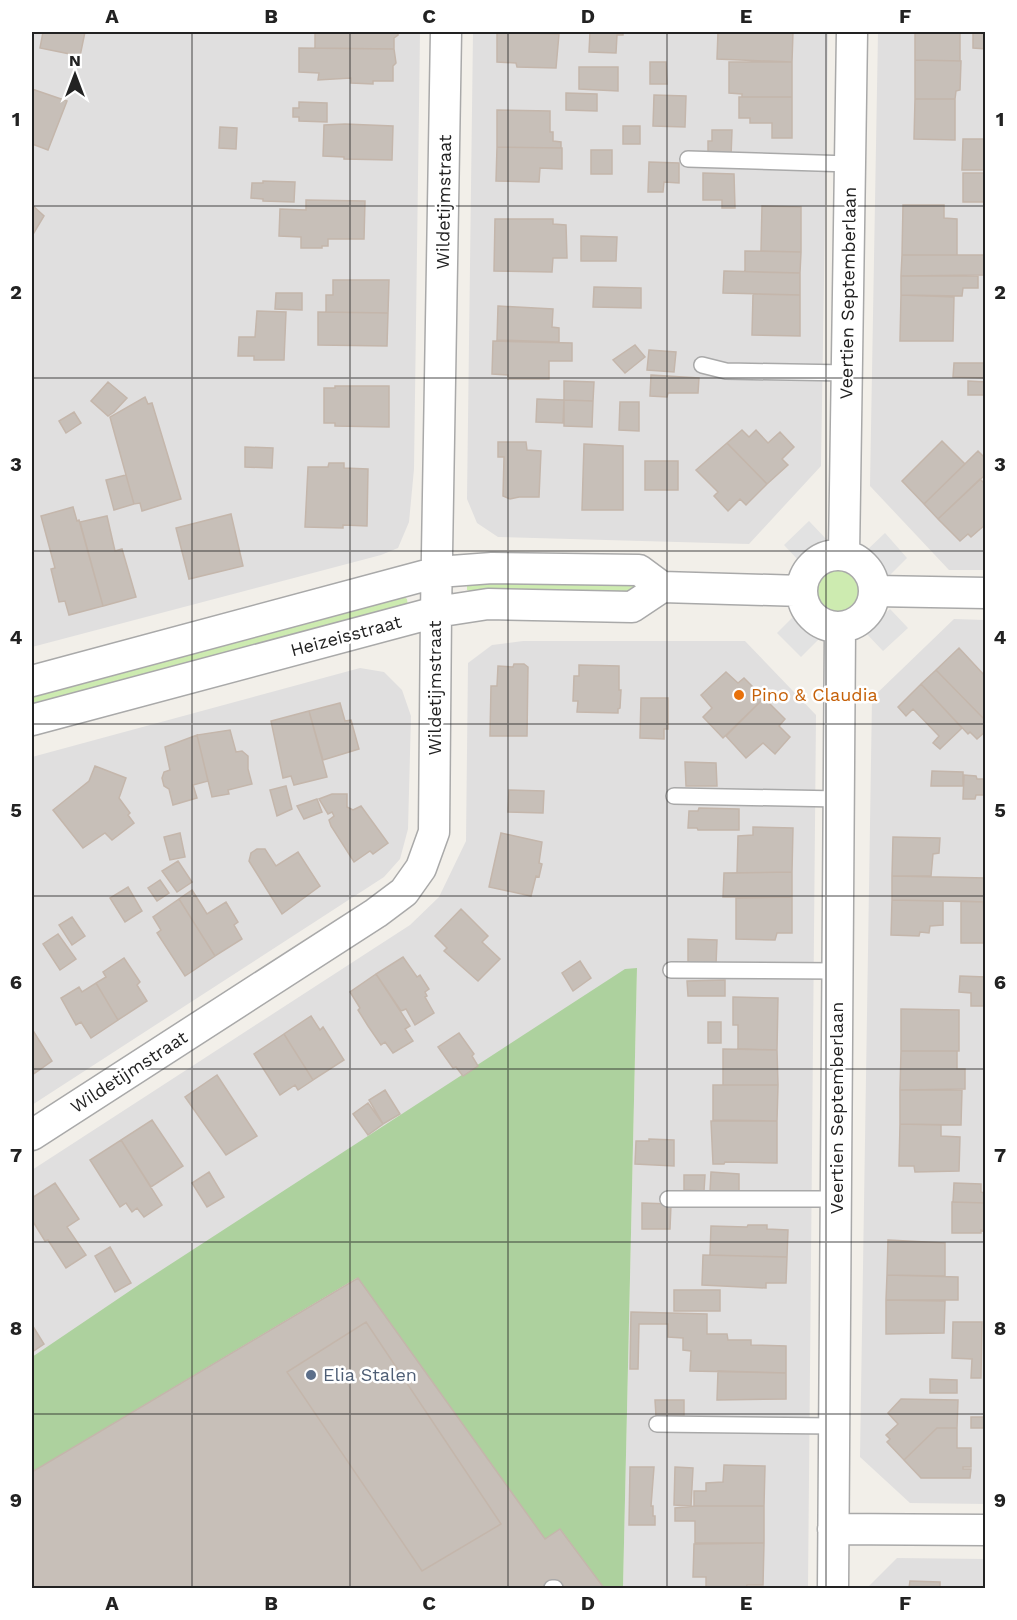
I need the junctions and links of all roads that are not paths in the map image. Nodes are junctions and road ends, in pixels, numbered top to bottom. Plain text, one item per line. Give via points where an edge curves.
1 (446, 32) edge
2 (852, 32) edge
3 (688, 159) dead end
4 (850, 164) junction
5 (702, 366) dead end
6 (847, 373) junction
7 (844, 555) junction
8 (438, 572) junction
9 (662, 587) junction
10 (802, 591) junction
11 (875, 591) junction
12 (986, 593) edge
13 (436, 612) junction
14 (840, 628) junction
15 (32, 681) edge
16 (32, 720) edge
17 (674, 796) dead end
18 (839, 799) junction
19 (671, 970) dead end
20 (838, 971) junction
21 (32, 1135) edge
22 (668, 1199) dead end
23 (836, 1199) junction
24 (657, 1424) dead end
25 (834, 1426) junction
26 (833, 1529) junction
27 (986, 1530) edge
28 (833, 1588) edge

1 - 8 street, Wildetijmstraat
2 - 4 street, Veertien Septemberlaan
3 - 4 lane
4 - 6 street, Veertien Septemberlaan
5 - 6 lane via 726,371
6 - 7 street, Veertien Septemberlaan
7 - 10 street via 823,557 811,566 804,576
7 - 11 street via 866,567
8 - 9 street via 492,568 639,570
8 - 13 street, Wildetijmstraat
8 - 15 street
9 - 10 street
9 - 13 street, Heizeisstraat via 632,607 488,604
10 - 14 street via 805,608 814,619
11 - 12 street
11 - 14 street via 866,616
13 - 16 street, Heizeisstraat
13 - 21 street, Wildetijmstraat via 434,832 421,868 404,892
14 - 18 street, Veertien Septemberlaan
17 - 18 lane
18 - 20 street, Veertien Septemberlaan
19 - 20 lane
20 - 23 street, Veertien Septemberlaan
22 - 23 lane
23 - 25 street, Veertien Septemberlaan
24 - 25 lane
25 - 26 street, Veertien Septemberlaan
26 - 27 street
26 - 28 street, Veertien Septemberlaan

